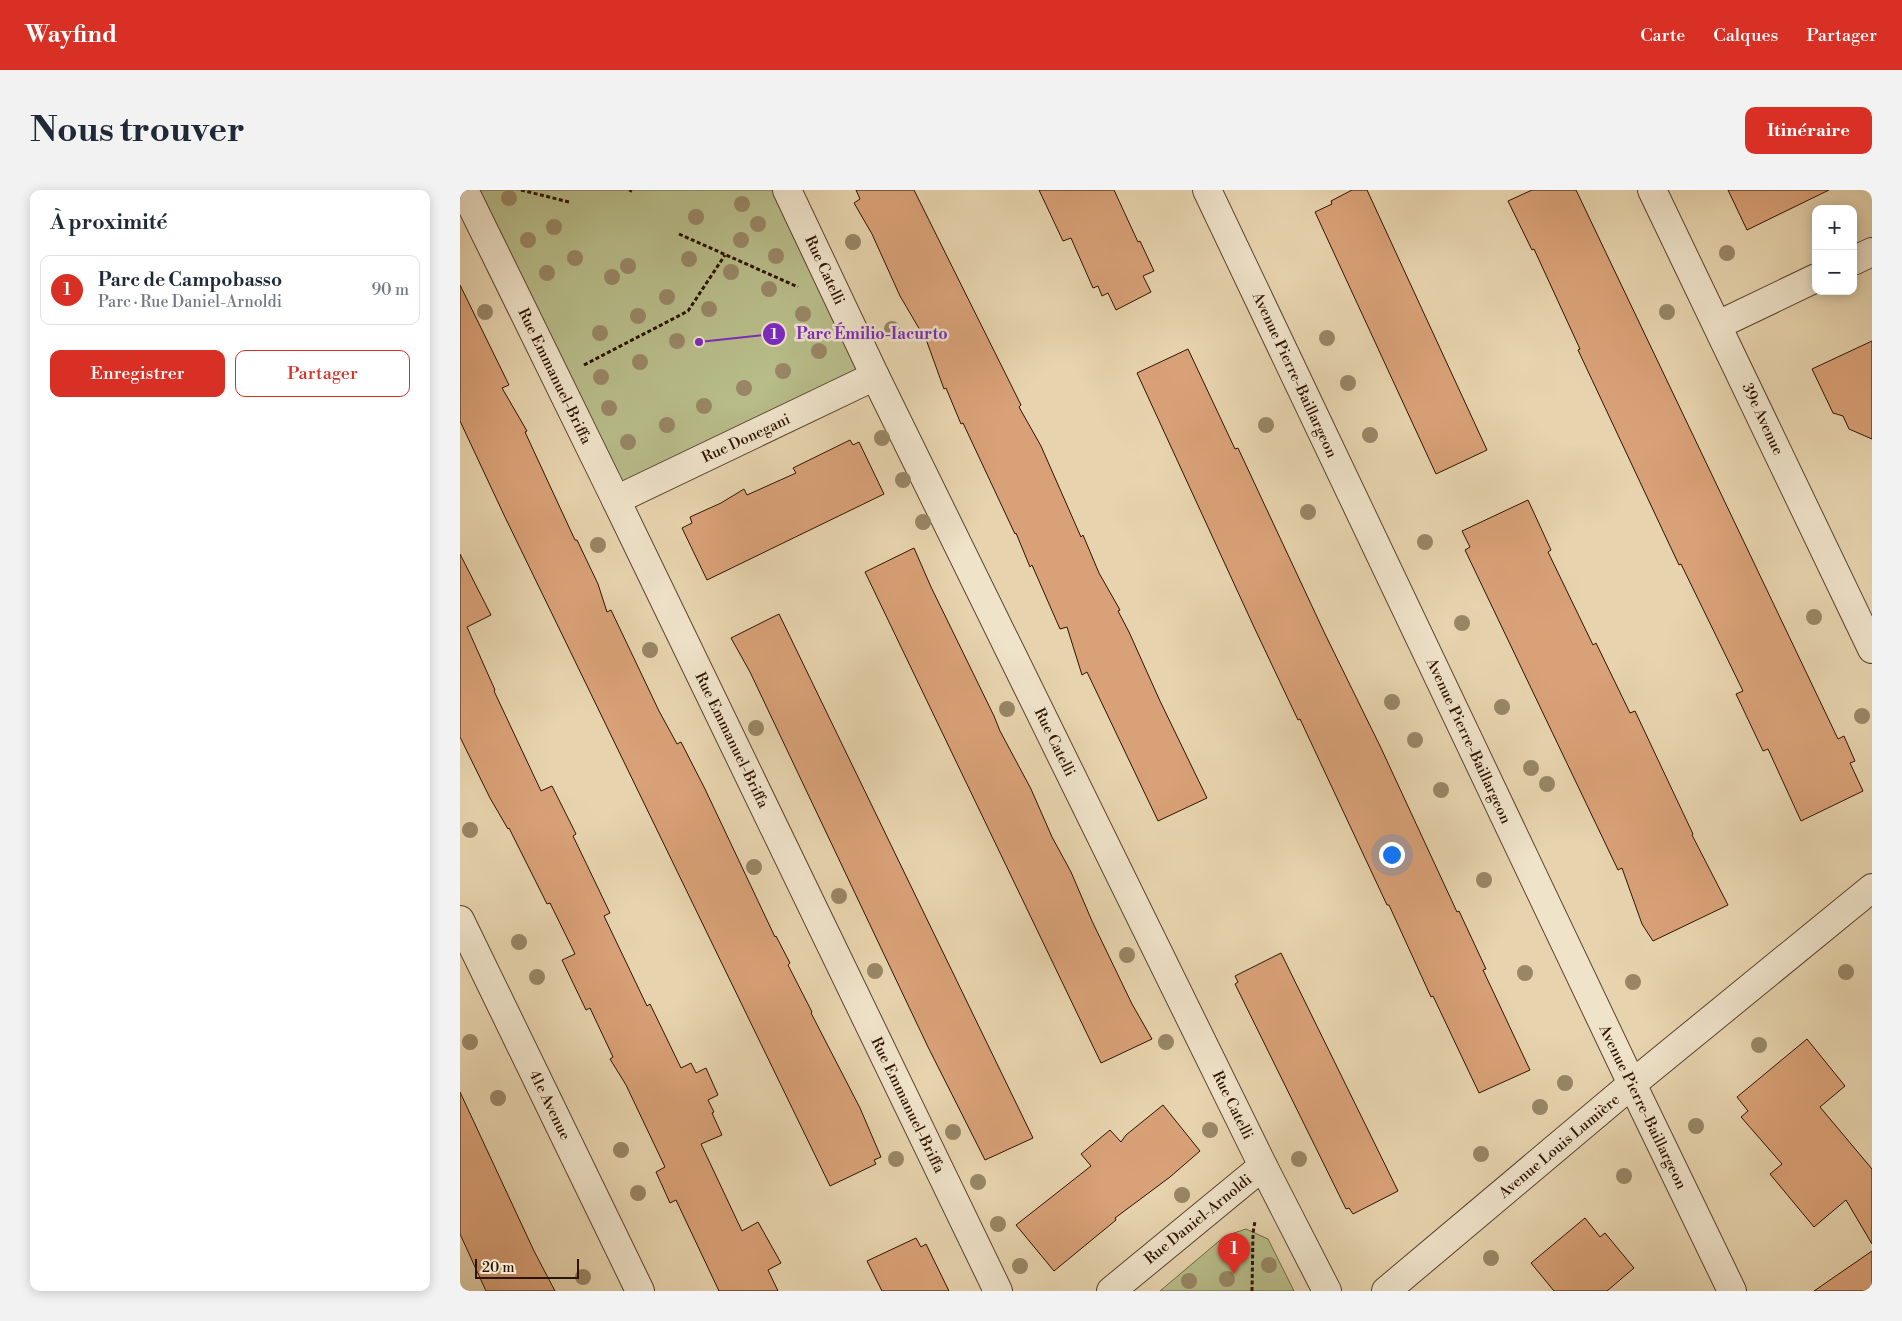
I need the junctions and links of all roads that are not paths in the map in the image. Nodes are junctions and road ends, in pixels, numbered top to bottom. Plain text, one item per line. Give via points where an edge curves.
1 (464, 190) edge
2 (787, 190) edge
3 (1207, 190) edge
4 (1652, 190) edge
5 (1872, 252) edge
6 (1857, 258) edge
7 (1812, 280) edge
8 (1718, 325) junction
9 (875, 376) junction
10 (616, 500) junction
11 (1872, 649) edge
12 (1872, 888) edge
13 (460, 920) edge
14 (1632, 1084) junction
15 (1263, 1166) junction
16 (640, 1291) edge
17 (998, 1291) edge
18 (1110, 1291) edge
19 (1327, 1291) edge
20 (1386, 1291) edge
21 (1732, 1291) edge

1 - 10 street, Rue Emmanuel-Briffa
2 - 9 street, Rue Catelli
3 - 14 street, Avenue Pierre-Baillargeon
4 - 8 street, 39e Avenue
5 - 6 street
7 - 8 street
8 - 11 street, 39e Avenue
9 - 10 street, Rue Donegani
9 - 15 street, Rue Catelli
10 - 17 street, Rue Emmanuel-Briffa
12 - 14 street, Avenue Louis Lumière
13 - 16 street, 41e Avenue
14 - 20 street, Avenue Louis Lumière
14 - 21 street, Avenue Pierre-Baillargeon
15 - 18 street, Rue Daniel-Arnoldi
15 - 19 street, Rue Catelli

